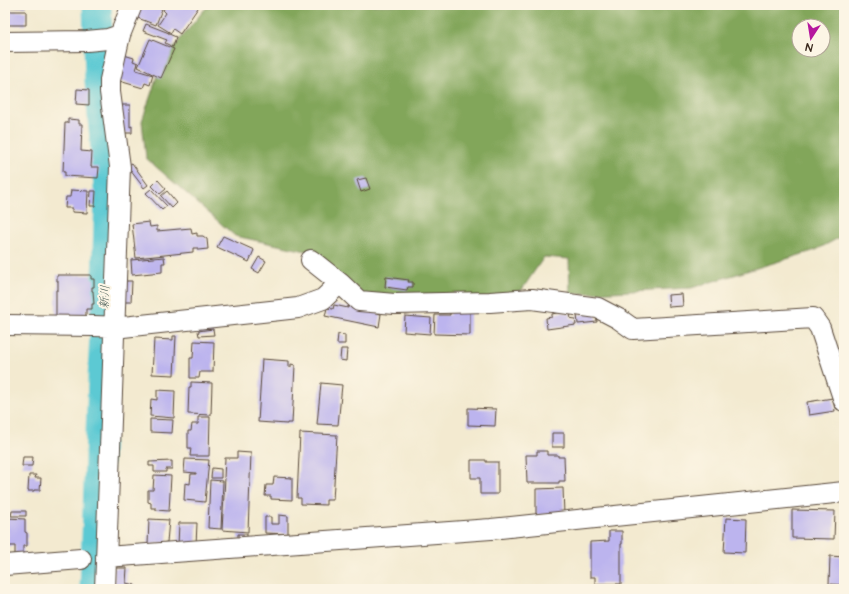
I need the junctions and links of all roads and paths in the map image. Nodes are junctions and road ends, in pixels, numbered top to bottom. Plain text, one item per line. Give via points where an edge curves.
1 (132, 5) edge
2 (114, 37) junction
3 (5, 42) edge
4 (311, 260) dead end
5 (340, 283) junction
6 (5, 325) edge
7 (114, 327) junction
8 (844, 401) edge
9 (844, 492) edge
10 (106, 557) junction
11 (81, 559) dead end
12 (5, 565) edge
13 (105, 589) edge

1 - 2 street
2 - 3 street via 87,41
2 - 7 street via 110,92 120,167
4 - 5 street
5 - 7 street via 323,299 298,308
5 - 8 street via 359,301 403,304 532,299 598,308 633,329 812,318 820,328
6 - 7 street
7 - 10 street
9 - 10 street via 491,529
10 - 13 street
11 - 12 street

